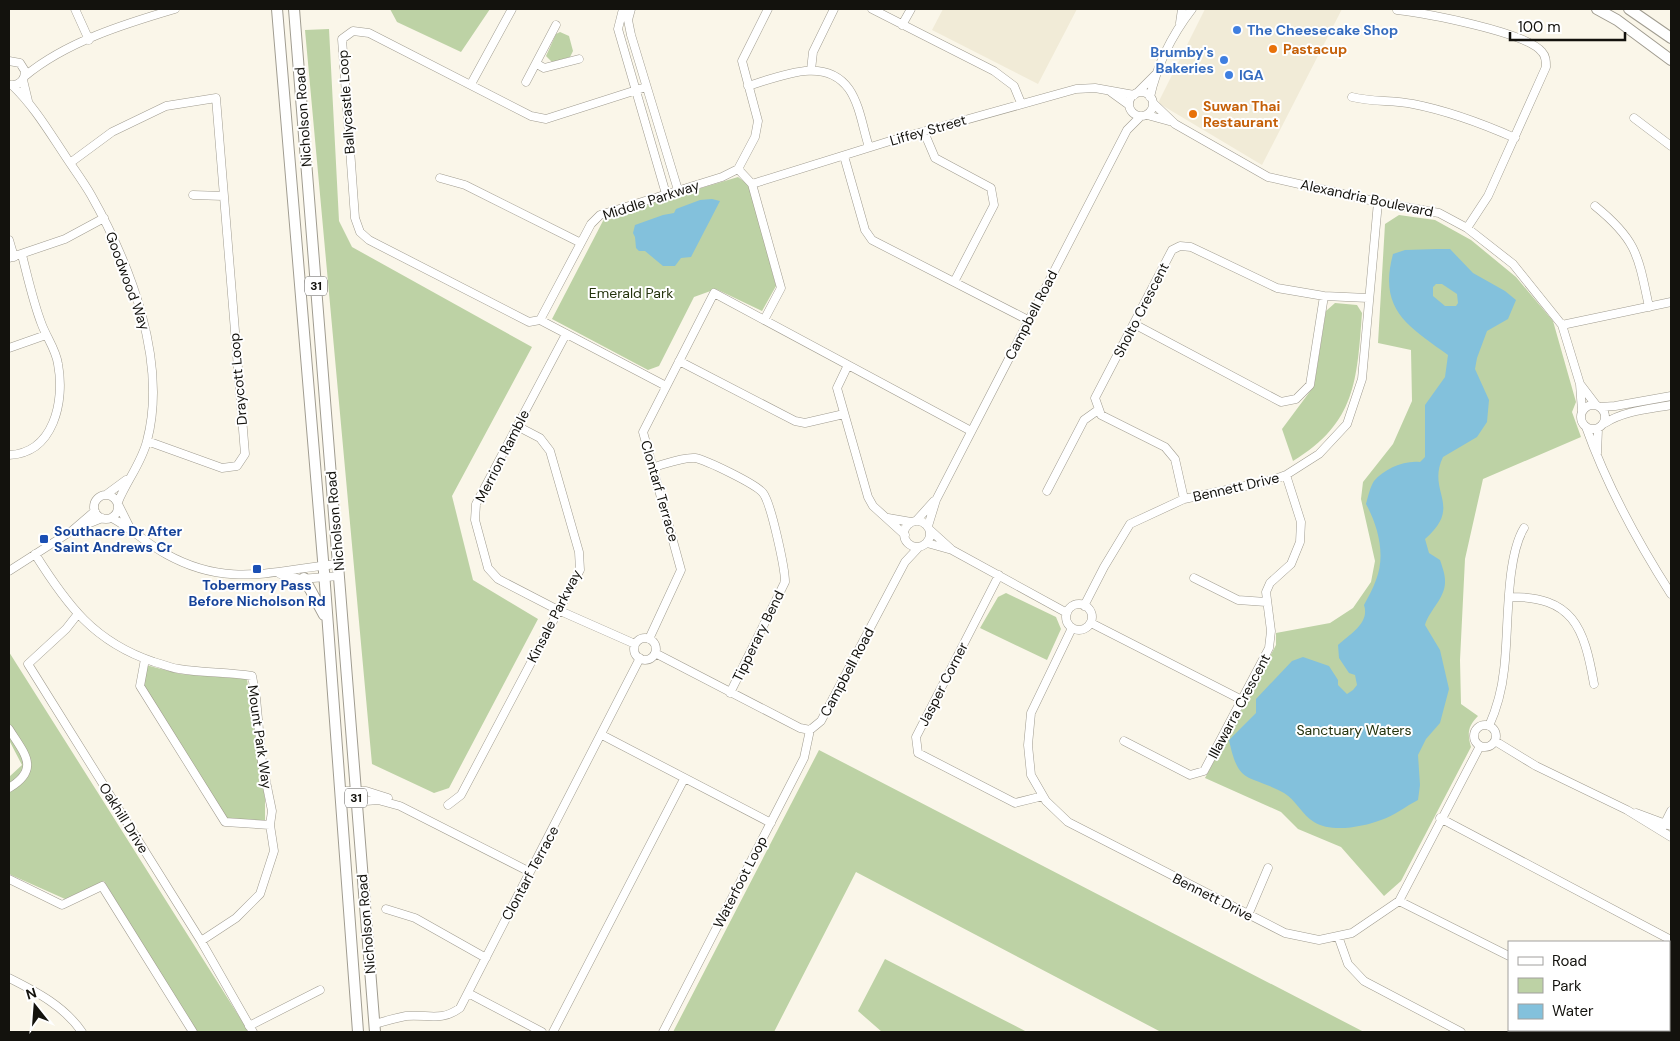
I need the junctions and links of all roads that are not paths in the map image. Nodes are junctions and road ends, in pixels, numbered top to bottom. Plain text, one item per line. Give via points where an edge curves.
1 (74, 9) edge
2 (175, 9) edge
3 (268, 9) edge
4 (277, 9) edge
5 (294, 9) edge
6 (512, 9) edge
7 (623, 9) edge
8 (631, 9) edge
9 (768, 9) edge
10 (834, 9) edge
11 (872, 9) edge
12 (911, 9) edge
13 (1182, 9) edge
14 (1192, 9) edge
15 (1597, 9) edge
16 (1630, 9) edge
17 (1397, 10) dead end
18 (556, 25) dead end
19 (902, 25) junction
20 (1180, 25) junction
21 (279, 31) junction
22 (1671, 38) edge
23 (89, 40) junction
24 (9, 52) edge
25 (579, 59) dead end
26 (1671, 60) edge
27 (15, 62) edge
28 (42, 62) junction
29 (537, 64) junction
30 (811, 70) junction
31 (1155, 74) junction
32 (24, 78) junction
33 (526, 82) dead end
34 (471, 84) junction
35 (10, 85) edge
36 (748, 86) junction
37 (646, 87) junction
38 (635, 90) junction
39 (1107, 90) junction
40 (1136, 94) junction
41 (1352, 97) dead end
42 (1152, 100) junction
43 (28, 101) junction
44 (1021, 103) junction
45 (1129, 107) junction
46 (1144, 116) junction
47 (1634, 118) dead end
48 (1171, 121) junction
49 (1127, 130) junction
50 (924, 132) junction
51 (1515, 138) junction
52 (1671, 146) edge
53 (869, 147) junction
54 (844, 156) junction
55 (70, 163) junction
56 (738, 169) junction
57 (440, 178) dead end
58 (752, 184) junction
59 (678, 190) junction
60 (666, 194) junction
61 (194, 195) dead end
62 (223, 196) junction
63 (1378, 202) junction
64 (1595, 206) dead end
65 (104, 218) junction
66 (1467, 228) junction
67 (9, 240) edge
68 (581, 243) junction
69 (15, 257) edge
70 (954, 282) junction
71 (1324, 296) junction
72 (1368, 298) junction
73 (1671, 302) edge
74 (1649, 307) junction
75 (540, 320) junction
76 (764, 320) junction
77 (1028, 320) junction
78 (1134, 324) junction
79 (1562, 325) junction
80 (566, 334) junction
81 (46, 335) junction
82 (9, 348) edge
83 (679, 361) junction
84 (848, 365) junction
85 (1580, 384) junction
86 (666, 386) junction
87 (1671, 396) edge
88 (1656, 403) junction
89 (1671, 405) edge
90 (1598, 406) junction
91 (1098, 410) junction
92 (1582, 411) junction
93 (844, 414) junction
94 (517, 426) junction
95 (1602, 426) junction
96 (1586, 427) junction
97 (971, 431) junction
98 (147, 441) junction
99 (9, 455) edge
100 (1597, 458) junction
101 (654, 468) junction
102 (1286, 475) junction
103 (128, 479) junction
104 (1047, 491) dead end
105 (107, 494) junction
106 (1184, 498) junction
107 (936, 500) junction
108 (118, 504) junction
109 (95, 510) junction
110 (102, 518) junction
111 (112, 518) junction
112 (888, 518) junction
113 (914, 522) junction
114 (130, 528) junction
115 (929, 528) junction
116 (1524, 528) dead end
117 (73, 530) junction
118 (906, 538) junction
119 (927, 543) junction
120 (919, 547) junction
121 (952, 550) junction
122 (35, 554) junction
123 (905, 562) junction
124 (338, 564) junction
125 (324, 565) junction
126 (9, 571) edge
127 (280, 574) junction
128 (1000, 575) junction
129 (340, 576) junction
130 (325, 577) junction
131 (304, 578) junction
132 (1194, 578) dead end
133 (1671, 594) edge
134 (1509, 597) junction
135 (1266, 602) junction
136 (1084, 606) junction
137 (558, 610) junction
138 (1067, 612) junction
139 (77, 615) junction
140 (1091, 623) junction
141 (328, 625) junction
142 (1072, 628) junction
143 (649, 639) junction
144 (635, 644) junction
145 (655, 653) junction
146 (640, 658) junction
147 (145, 659) junction
148 (1594, 684) dead end
149 (730, 693) junction
150 (1242, 700) junction
151 (1489, 726) junction
152 (9, 729) edge
153 (810, 730) junction
154 (602, 735) junction
155 (1124, 741) dead end
156 (1495, 741) junction
157 (1480, 746) junction
158 (684, 779) junction
159 (9, 788) edge
160 (356, 790) junction
161 (341, 791) junction
162 (1043, 796) junction
163 (356, 801) junction
164 (342, 802) junction
165 (448, 805) dead end
166 (400, 806) junction
167 (1627, 810) junction
168 (1671, 811) edge
169 (1440, 818) junction
170 (771, 823) junction
171 (1668, 825) edge
172 (270, 826) junction
173 (1661, 831) junction
174 (1671, 837) edge
175 (1268, 868) dead end
176 (530, 872) junction
177 (9, 879) edge
178 (1399, 900) junction
179 (386, 908) dead end
180 (1248, 915) junction
181 (1338, 936) junction
182 (201, 941) junction
183 (1671, 941) edge
184 (1508, 955) edge
185 (486, 958) junction
186 (9, 978) edge
187 (320, 990) dead end
188 (468, 993) junction
189 (375, 1028) edge
190 (251, 1029) edge
191 (82, 1032) edge
192 (193, 1032) edge
193 (358, 1032) edge
194 (542, 1032) edge
195 (553, 1032) edge
196 (663, 1032) edge
197 (1462, 1032) edge

1 - 23 street
2 - 23 street
3 - 21 main road
4 - 21 main road, Nicholson Road / 31
5 - 124 main road, Nicholson Road / 31
6 - 34 street
7 - 38 street via 618,29
8 - 37 street via 628,20
9 - 36 street via 742,61
10 - 30 street via 813,52
11 - 19 street
12 - 19 street
13 - 20 street, Campbell Road
14 - 20 street, Campbell Road
15 - 26 main road via 1618,20
16 - 22 main road
17 - 51 street via 1472,25 1520,40 1542,51 1546,67
18 - 29 street
19 - 44 street via 1010,82
20 - 31 street, Campbell Road
21 - 125 main road, Nicholson Road / 31
23 - 28 street
24 - 27 street, Goodwood Way
25 - 29 street via 544,68
27 - 28 street
27 - 32 street, Goodwood Way via 24,68
28 - 32 street
29 - 33 street
30 - 36 street
30 - 53 street via 837,78 848,88
31 - 40 street, Campbell Road
31 - 42 street, Campbell Road
32 - 35 street, Goodwood Way
32 - 43 street, Goodwood Way
34 - 38 street, Ballycastle Loop via 531,116 546,118
34 - 75 street, Ballycastle Loop via 368,33 352,31 346,34 341,46 355,218 360,232 369,240 529,322
35 - 43 street, Goodwood Way
36 - 56 street via 758,121
37 - 38 street, Ballycastle Loop
37 - 59 street
38 - 60 street
39 - 40 street, Liffey Street
39 - 44 street, Liffey Street via 1076,89
39 - 45 street
40 - 42 street via 1145,93
40 - 45 street, Campbell Road
41 - 51 street via 1370,101 1392,100 1444,111 1470,118
42 - 46 street, Campbell Road
42 - 48 street, Alexandria Boulevard
43 - 55 street, Goodwood Way
44 - 50 street, Liffey Street
45 - 46 street via 1135,115
45 - 49 street, Campbell Road
46 - 48 street, Alexandria Boulevard
46 - 49 street, Campbell Road
47 - 52 street
48 - 63 street, Alexandria Boulevard via 1268,177
49 - 77 street, Campbell Road
50 - 53 street, Liffey Street
50 - 70 street via 935,158 991,188 994,205
51 - 66 street via 1488,196
53 - 54 street, Liffey Street
54 - 58 street, Liffey Street
54 - 70 street via 866,230 872,240
55 - 62 street, Draycott Loop via 112,132 166,106 216,98
55 - 65 street, Goodwood Way
56 - 58 street
56 - 59 street, Middle Parkway
57 - 68 street via 466,185
58 - 76 street via 781,288
59 - 60 street, Middle Parkway
60 - 68 street, Middle Parkway via 600,215
61 - 62 street
62 - 98 street, Draycott Loop via 244,454 237,466 222,468
63 - 66 street, Alexandria Boulevard via 1439,213
63 - 72 street, Bennett Drive
64 - 74 street via 1619,226 1634,247
65 - 69 street via 65,239
65 - 98 street, Goodwood Way via 132,283 148,335 152,405
66 - 79 street, Alexandria Boulevard via 1512,264
67 - 69 street
68 - 75 street, Middle Parkway
69 - 81 street
70 - 77 street
71 - 72 street, Sholto Crescent
71 - 78 street, Sholto Crescent via 1263,283 1191,247 1180,246 1172,250
71 - 78 street via 1310,385 1296,400 1281,402
72 - 102 street, Bennett Drive via 1362,379 1347,424 1319,454
73 - 74 street
74 - 79 street
75 - 80 street
76 - 83 street, Clontarf Terrace via 714,293
76 - 84 street
77 - 97 street, Campbell Road
78 - 91 street, Sholto Crescent via 1095,398
79 - 85 street, Alexandria Boulevard
80 - 86 street
80 - 94 street, Merrion Ramble
81 - 82 street
81 - 99 street via 58,363 60,395 52,428 46,438 22,455
83 - 86 street, Clontarf Terrace
83 - 93 street via 795,421 805,423
84 - 93 street via 837,388
84 - 97 street
85 - 90 street, Alexandria Boulevard
85 - 92 street, Alexandria Boulevard
86 - 101 street, Clontarf Terrace via 643,432
87 - 88 street
88 - 89 street
88 - 90 street
88 - 95 street via 1614,418
90 - 92 street via 1589,406
90 - 95 street, Alexandria Boulevard via 1606,414
91 - 104 street via 1084,420
91 - 106 street via 1101,415 1164,447 1175,459
92 - 96 street, Alexandria Boulevard via 1581,420
93 - 112 street via 868,497 873,506
94 - 137 street, Kinsale Parkway via 540,438 550,451 579,552 580,570
94 - 137 street, Merrion Ramble via 476,504 475,520 488,568 493,575
95 - 96 street
95 - 100 street, Alexandria Boulevard
96 - 100 street, Alexandria Boulevard
97 - 107 street, Campbell Road
98 - 103 street, Goodwood Way
100 - 133 street, Alexandria Boulevard via 1631,526
101 - 143 street, Clontarf Terrace via 681,570
101 - 149 street, Tipperary Bend via 696,458 753,484 764,494 785,568 785,582
102 - 106 street, Bennett Drive
102 - 135 street, Illawarra Crescent via 1301,522 1300,542 1292,564 1270,582
103 - 105 street, Goodwood Way
103 - 108 street, Goodwood Way
105 - 108 street
105 - 109 street via 96,499
106 - 136 street, Bennett Drive via 1130,524
107 - 113 street, Campbell Road
107 - 115 street, Campbell Road
108 - 111 street
108 - 114 street
109 - 110 street
109 - 117 street
110 - 111 street
110 - 117 street
111 - 114 street
112 - 113 street
112 - 118 street
113 - 115 street
113 - 118 street, Campbell Road via 905,529
114 - 127 street via 164,553 203,571 234,576
115 - 119 street, Campbell Road
115 - 121 street
116 - 134 street, Bennett Drive via 1517,539
117 - 122 street
118 - 120 street
118 - 123 street, Campbell Road
119 - 120 street, Campbell Road
119 - 121 street
120 - 123 street, Campbell Road
121 - 128 street
122 - 126 street
122 - 139 street, Mount Park Way via 58,592
123 - 153 street, Campbell Road via 821,721
124 - 125 street
124 - 129 main road, Nicholson Road / 31
125 - 127 street via 299,567
125 - 130 main road, Nicholson Road / 31
127 - 131 street
128 - 138 street
128 - 162 street, Jasper Corner via 916,737 918,752 1015,803
129 - 130 street
129 - 160 main road, Nicholson Road / 31
130 - 131 street
130 - 141 main road, Nicholson Road / 31
131 - 141 main road via 320,603
132 - 135 street via 1238,600
134 - 148 street via 1533,596 1555,604 1575,622 1588,647
134 - 151 street, Bennett Drive via 1504,671
135 - 150 street, Illawarra Crescent via 1271,631 1269,648
136 - 138 street via 1073,606
136 - 140 street via 1090,611
137 - 144 street, Merrion Ramble
137 - 165 street, Kinsale Parkway via 461,795
138 - 142 street via 1067,621
139 - 147 street, Mount Park Way via 88,627 124,651
139 - 182 street, Oakhill Drive via 28,664
140 - 142 street via 1080,630
140 - 150 street
141 - 161 main road, Nicholson Road / 31
142 - 162 street, Bennett Drive via 1031,713 1028,745 1031,775
143 - 144 street via 643,638
143 - 145 street via 655,645
144 - 146 street via 635,652
145 - 146 street via 649,659
145 - 149 street, Campbell Road
146 - 154 street, Clontarf Terrace
147 - 172 street via 140,686 225,822
147 - 172 street, Mount Park Way via 178,669 252,676 262,762 272,811
149 - 153 street, Campbell Road
150 - 155 street, Illawarra Crescent via 1204,771 1190,775
151 - 156 street via 1495,730
151 - 157 street, Bennett Drive via 1479,726 1474,732 1475,742
152 - 159 street via 28,761 27,773
153 - 170 street, Waterfoot Loop via 804,758
154 - 158 street
154 - 176 street, Clontarf Terrace
156 - 157 street via 1489,747
156 - 167 street via 1536,766
157 - 169 street, Bennett Drive
158 - 170 street
158 - 195 street
160 - 161 street
160 - 163 main road, Nicholson Road / 31
160 - 166 street via 390,799
161 - 164 main road, Nicholson Road / 31
162 - 180 street, Bennett Drive via 1068,822
163 - 164 street
163 - 166 street via 378,800
163 - 189 main road, Nicholson Road / 31
164 - 193 main road, Nicholson Road / 31
166 - 176 street
167 - 171 street
167 - 173 street
168 - 171 street
169 - 178 street, Bennett Drive
169 - 183 street
170 - 196 street, Waterfoot Loop
171 - 173 street
172 - 182 street, Mount Park Way via 274,852 260,894 236,918
173 - 174 street
175 - 180 street
176 - 185 street, Clontarf Terrace
177 - 192 street via 62,904 102,886
178 - 181 street, Bennett Drive via 1352,933
178 - 184 street
179 - 185 street via 415,918
180 - 181 street, Bennett Drive via 1285,933 1320,940
181 - 197 street via 1348,964 1364,981
182 - 190 street, Oakhill Drive
185 - 188 street, Clontarf Terrace
186 - 191 street via 40,993 72,1018
187 - 190 street
188 - 189 street, Clontarf Terrace via 460,1008 450,1015 407,1016
188 - 194 street

